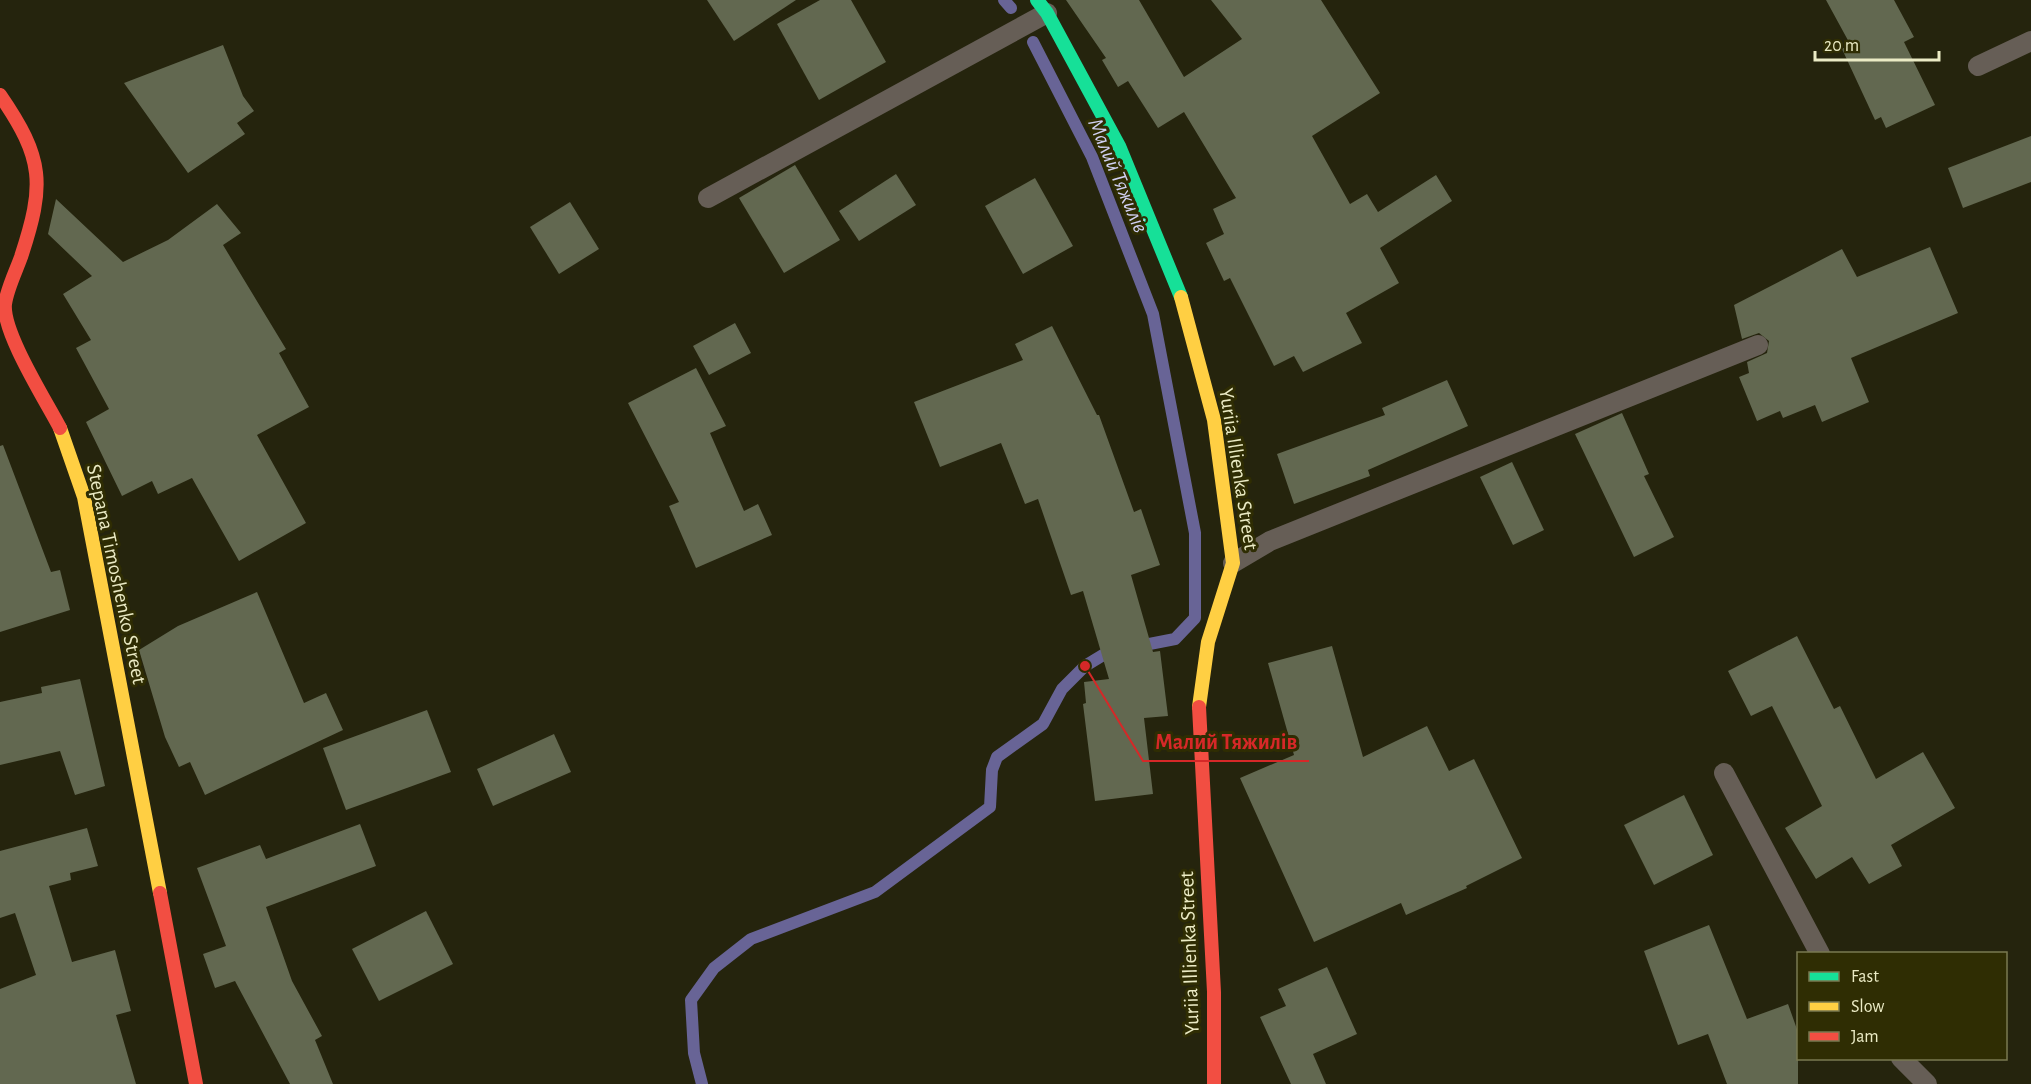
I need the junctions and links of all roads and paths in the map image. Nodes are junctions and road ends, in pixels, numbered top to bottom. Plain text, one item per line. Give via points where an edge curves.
1 (1042, 6) edge
2 (2031, 41) edge
3 (1978, 66) dead end
4 (0, 95) edge
5 (708, 198) dead end
6 (1758, 345) dead end
7 (1233, 563) junction
8 (1724, 772) dead end
9 (1819, 952) edge
10 (1902, 1060) edge
11 (196, 1084) edge
12 (1214, 1084) edge
13 (1927, 1084) edge

1 - 5 lane
1 - 7 street, Yuriia Illienka Street via 1119,146 1184,306 1214,420
2 - 3 lane
4 - 11 street, Stepana Timoshenko Street via 16,118 36,162 38,195 32,226 5,304 7,326 62,432 84,497
6 - 7 lane via 1270,542
7 - 12 street, Yuriia Illienka Street via 1208,642 1198,711 1214,992
8 - 9 lane
10 - 13 lane

